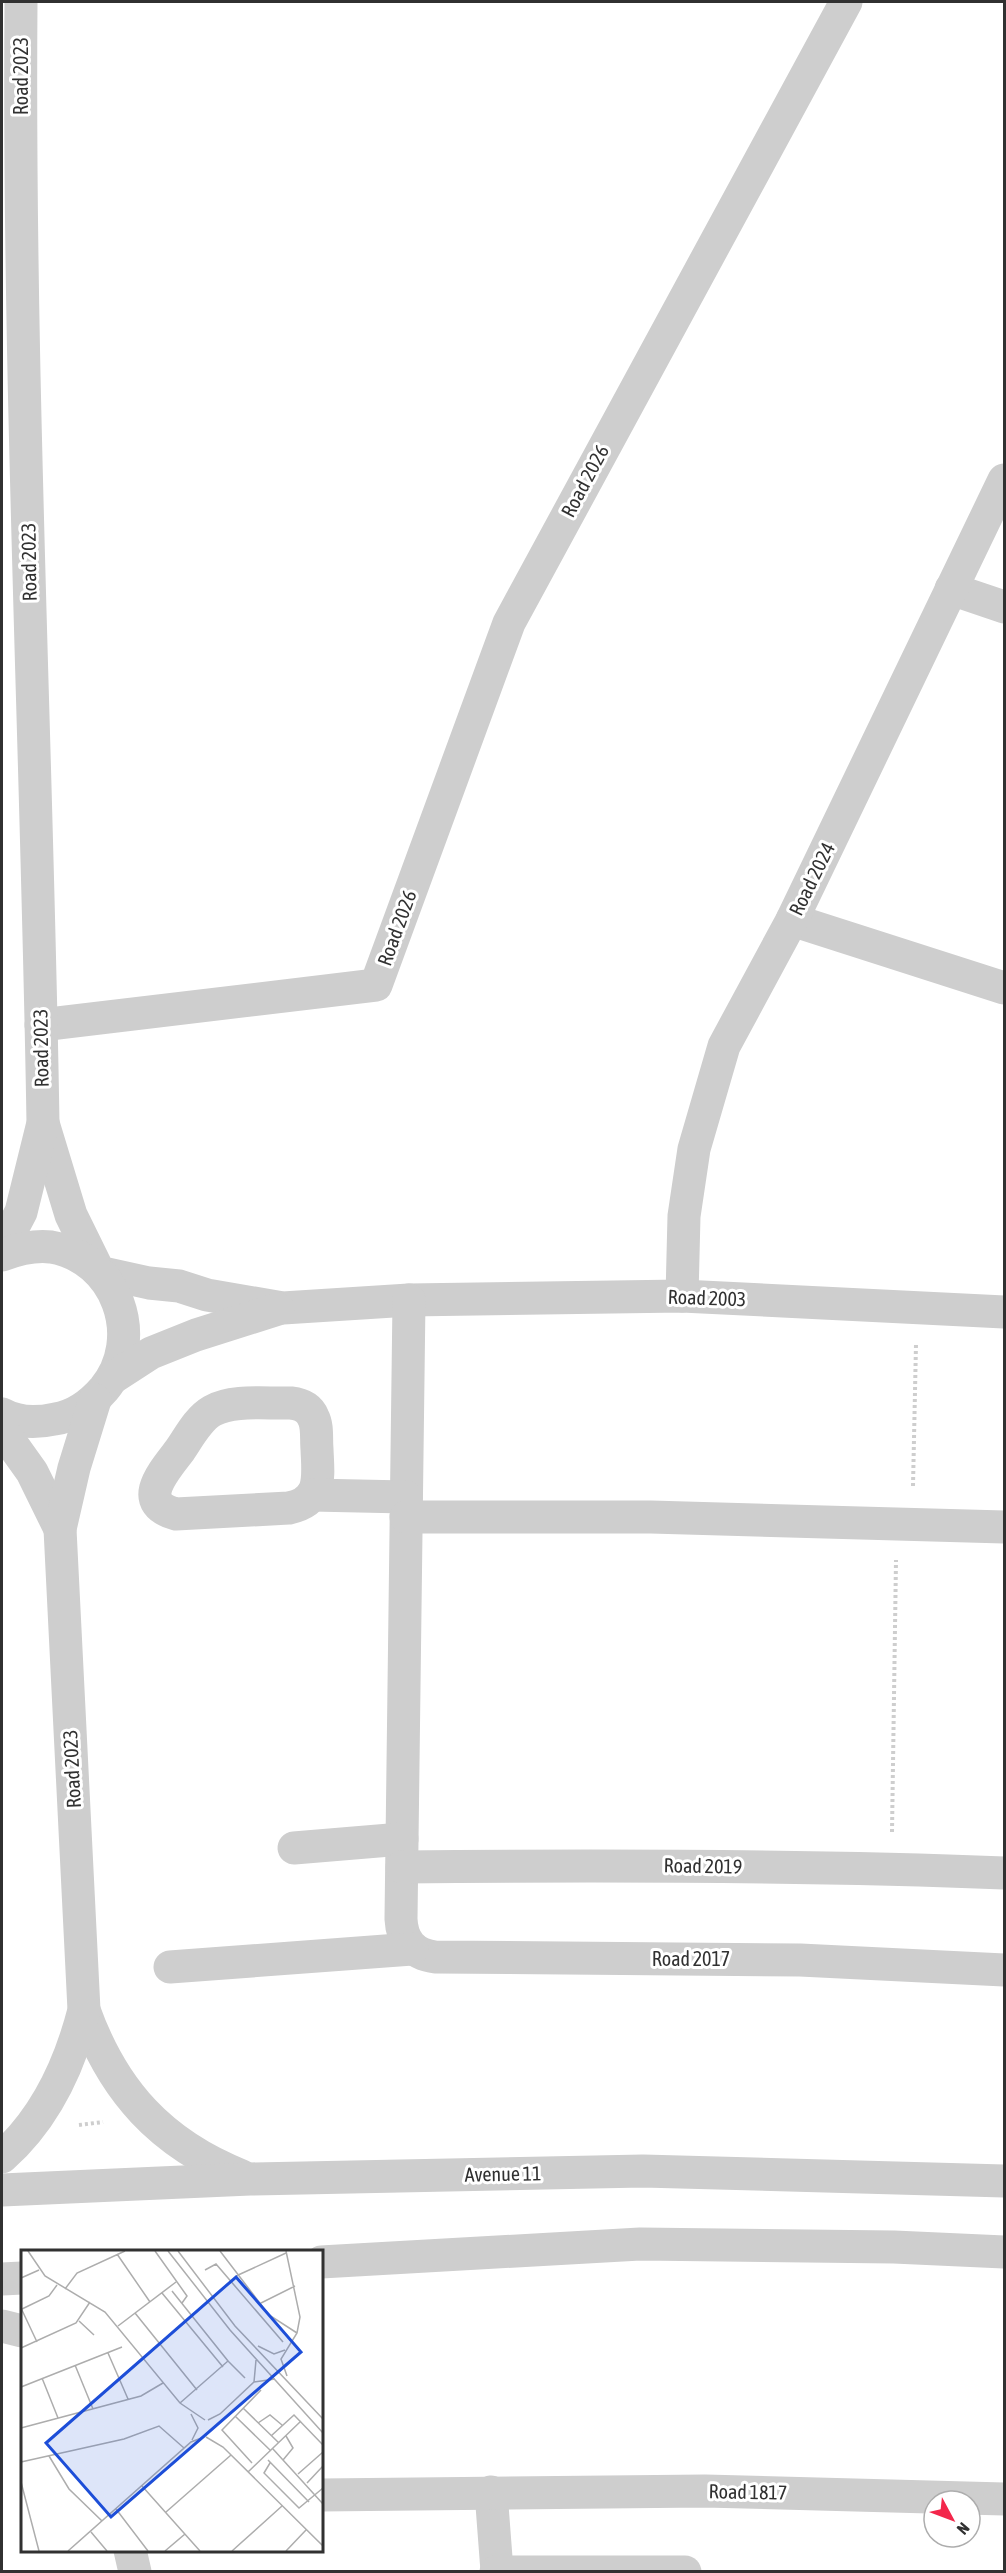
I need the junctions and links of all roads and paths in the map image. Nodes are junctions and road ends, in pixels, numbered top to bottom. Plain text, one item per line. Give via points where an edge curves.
1 (21, 2) edge
2 (846, 2) edge
3 (11, 95) edge
4 (14, 453) edge
5 (1005, 480) edge
6 (951, 590) junction
7 (1005, 607) edge
8 (792, 920) junction
9 (1005, 988) edge
10 (41, 1024) junction
11 (43, 1123) junction
12 (2, 1248) edge
13 (2, 1255) edge
14 (99, 1272) junction
15 (682, 1296) junction
16 (409, 1300) junction
17 (283, 1308) junction
18 (917, 1308) junction
19 (1005, 1312) edge
20 (104, 1389) junction
21 (2, 1414) edge
22 (2, 1430) edge
23 (312, 1495) junction
24 (406, 1507) junction
25 (904, 1523) junction
26 (1005, 1527) edge
27 (60, 1529) junction
28 (294, 1848) dead end
29 (402, 1853) junction
30 (892, 1868) junction
31 (1005, 1873) edge
32 (406, 1934) junction
33 (170, 1967) dead end
34 (1005, 1970) edge
35 (84, 2010) junction
36 (128, 2095) junction
37 (48, 2102) junction
38 (2, 2157) edge
39 (250, 2179) junction
40 (1005, 2181) edge
41 (2, 2190) edge
42 (1005, 2252) edge
43 (361, 2260) junction
44 (322, 2262) edge
45 (21, 2278) edge
46 (2, 2279) edge
47 (322, 2281) edge
48 (2, 2326) edge
49 (21, 2331) edge
50 (491, 2492) junction
51 (322, 2494) edge
52 (1005, 2499) edge
53 (130, 2552) edge
54 (135, 2571) edge
55 (497, 2571) edge
56 (651, 2571) edge
57 (685, 2571) edge

1 - 3 street, Road 2023
2 - 10 street, Road 2026 via 509,623 376,985
3 - 4 street, Road 2023
4 - 10 street, Road 2023
5 - 6 street, Road 2024
6 - 7 street
6 - 8 street, Road 2024
8 - 9 street
8 - 15 street, Road 2024 via 724,1046 694,1149 684,1216
10 - 11 street, Road 2023
11 - 12 street, Road 2023 via 21,1212
11 - 14 street, Road 2023 via 71,1215
13 - 14 street via 24,1247 51,1247 77,1256
14 - 17 street
14 - 20 street, Road 2023 via 121,1308 125,1331 123,1355
15 - 16 street, Road 2003
15 - 18 street, Road 2003
16 - 17 street, Road 2003
16 - 24 street
17 - 20 street via 151,1353
18 - 19 street, Road 2003
18 - 25 path
20 - 21 street via 69,1417 39,1422
20 - 27 street, Road 2023 via 74,1468
22 - 27 street, Road 2023 via 32,1472
23 - 23 street via 318,1482 314,1417 300,1404 291,1403 231,1405 210,1412 160,1477 154,1493 161,1508 176,1514 289,1508
23 - 24 street
24 - 25 street
24 - 29 street
25 - 26 street
25 - 30 path
27 - 35 street, Road 2023
28 - 29 street, Road 2019
29 - 30 street, Road 2019 via 647,1865
29 - 32 street
30 - 31 street, Road 2019
32 - 33 street
32 - 34 street, Road 2017 via 419,1953 435,1957 800,1960
35 - 36 street, Road 2023 via 94,2040
35 - 37 street, Road 2023 via 75,2042
36 - 37 path via 102,2123 78,2125
36 - 39 street, Road 2023 via 183,2146
37 - 38 street, Road 2023
39 - 40 street, Avenue 11 via 643,2171
39 - 41 street, Avenue 11
42 - 43 street via 640,2244
43 - 44 street
43 - 47 street
45 - 46 street
48 - 49 street
50 - 51 street, Road 1817
50 - 52 street, Road 1817 via 705,2491
50 - 55 street
53 - 54 street
55 - 56 street
56 - 57 street

